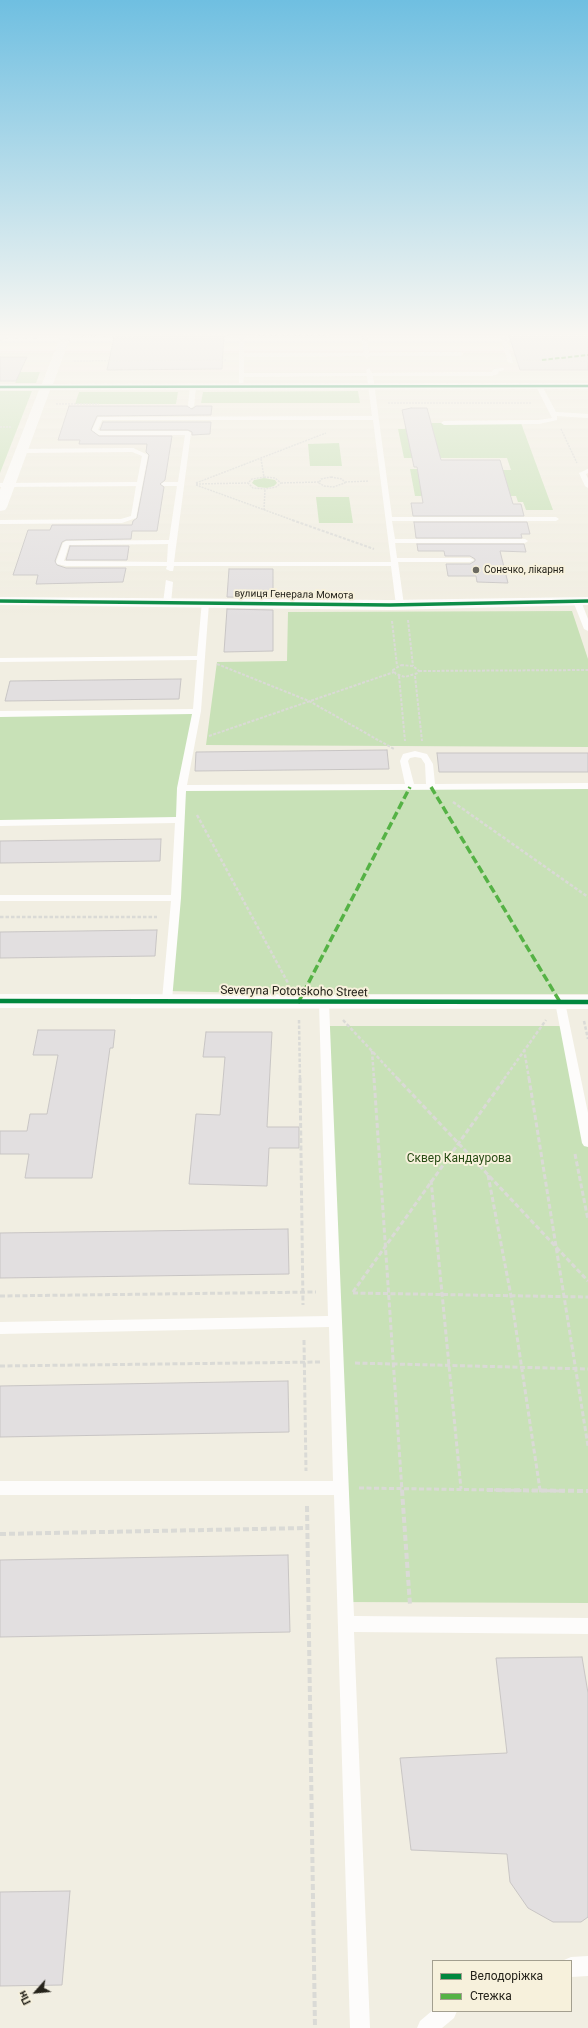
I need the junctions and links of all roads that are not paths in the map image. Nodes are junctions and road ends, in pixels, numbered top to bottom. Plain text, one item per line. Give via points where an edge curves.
1 (29, 430) edge
2 (95, 430) edge
3 (188, 430) edge
4 (377, 430) edge
5 (188, 433) junction
6 (21, 451) junction
7 (585, 472) edge
8 (140, 484) junction
9 (164, 484) dead end
10 (182, 484) junction
11 (4, 485) edge
12 (588, 486) edge
13 (0, 506) edge
14 (389, 519) junction
15 (556, 519) dead end
16 (0, 522) edge
17 (525, 541) dead end
18 (172, 542) junction
19 (391, 542) junction
20 (394, 560) junction
21 (470, 560) dead end
22 (170, 566) junction
23 (169, 582) dead end
24 (0, 601) edge
25 (583, 601) edge
26 (167, 603) junction
27 (205, 603) junction
28 (399, 605) junction
29 (588, 629) edge
30 (201, 658) junction
31 (0, 660) edge
32 (196, 710) junction
33 (0, 714) edge
34 (588, 786) edge
35 (410, 787) junction
36 (432, 787) junction
37 (182, 788) junction
38 (181, 820) junction
39 (0, 823) edge
40 (0, 898) edge
41 (176, 898) junction
42 (167, 1000) junction
43 (0, 1001) edge
44 (588, 1002) edge
45 (331, 1009) junction
46 (554, 1009) junction
47 (588, 1143) edge
48 (335, 1322) junction
49 (0, 1328) edge
50 (0, 1488) edge
51 (341, 1488) junction
52 (346, 1624) junction
53 (588, 1626) edge
54 (588, 1966) edge
55 (572, 1967) edge
56 (447, 2012) edge
57 (360, 2028) edge
58 (427, 2028) edge

1 - 6 street
2 - 5 lane via 100,433
3 - 5 lane
4 - 14 lane
5 - 10 lane
6 - 8 lane via 133,450 145,455
6 - 11 street
7 - 12 lane
8 - 11 lane
8 - 16 lane via 134,517 122,521
9 - 10 lane
10 - 18 lane
11 - 13 street
14 - 15 lane
14 - 19 lane
17 - 19 lane
18 - 22 lane
18 - 22 lane via 69,543 64,545 60,562
19 - 20 lane
20 - 21 lane
20 - 22 lane
20 - 28 lane
23 - 26 lane
24 - 26 street, вулиця Генерала Момота
25 - 28 street, вулиця Генерала Момота
25 - 29 lane
26 - 27 street, вулиця Генерала Момота
27 - 28 street, вулиця Генерала Момота
27 - 30 lane
30 - 31 lane
30 - 32 lane
32 - 33 lane
32 - 37 lane
34 - 36 lane
35 - 36 lane
35 - 36 lane via 404,761 406,756 415,754 424,756 429,764
35 - 37 lane
37 - 38 lane
38 - 39 lane
38 - 41 lane
40 - 41 lane
41 - 42 lane
42 - 43 street, Severyna Pototskoho Street
42 - 45 street, Severyna Pototskoho Street via 298,1003
44 - 46 street, Severyna Pototskoho Street
45 - 46 street, Severyna Pototskoho Street
45 - 48 lane
46 - 47 lane
48 - 49 lane
48 - 51 lane
50 - 51 lane
51 - 52 lane
52 - 53 lane
52 - 57 lane
54 - 55 lane
56 - 58 lane

